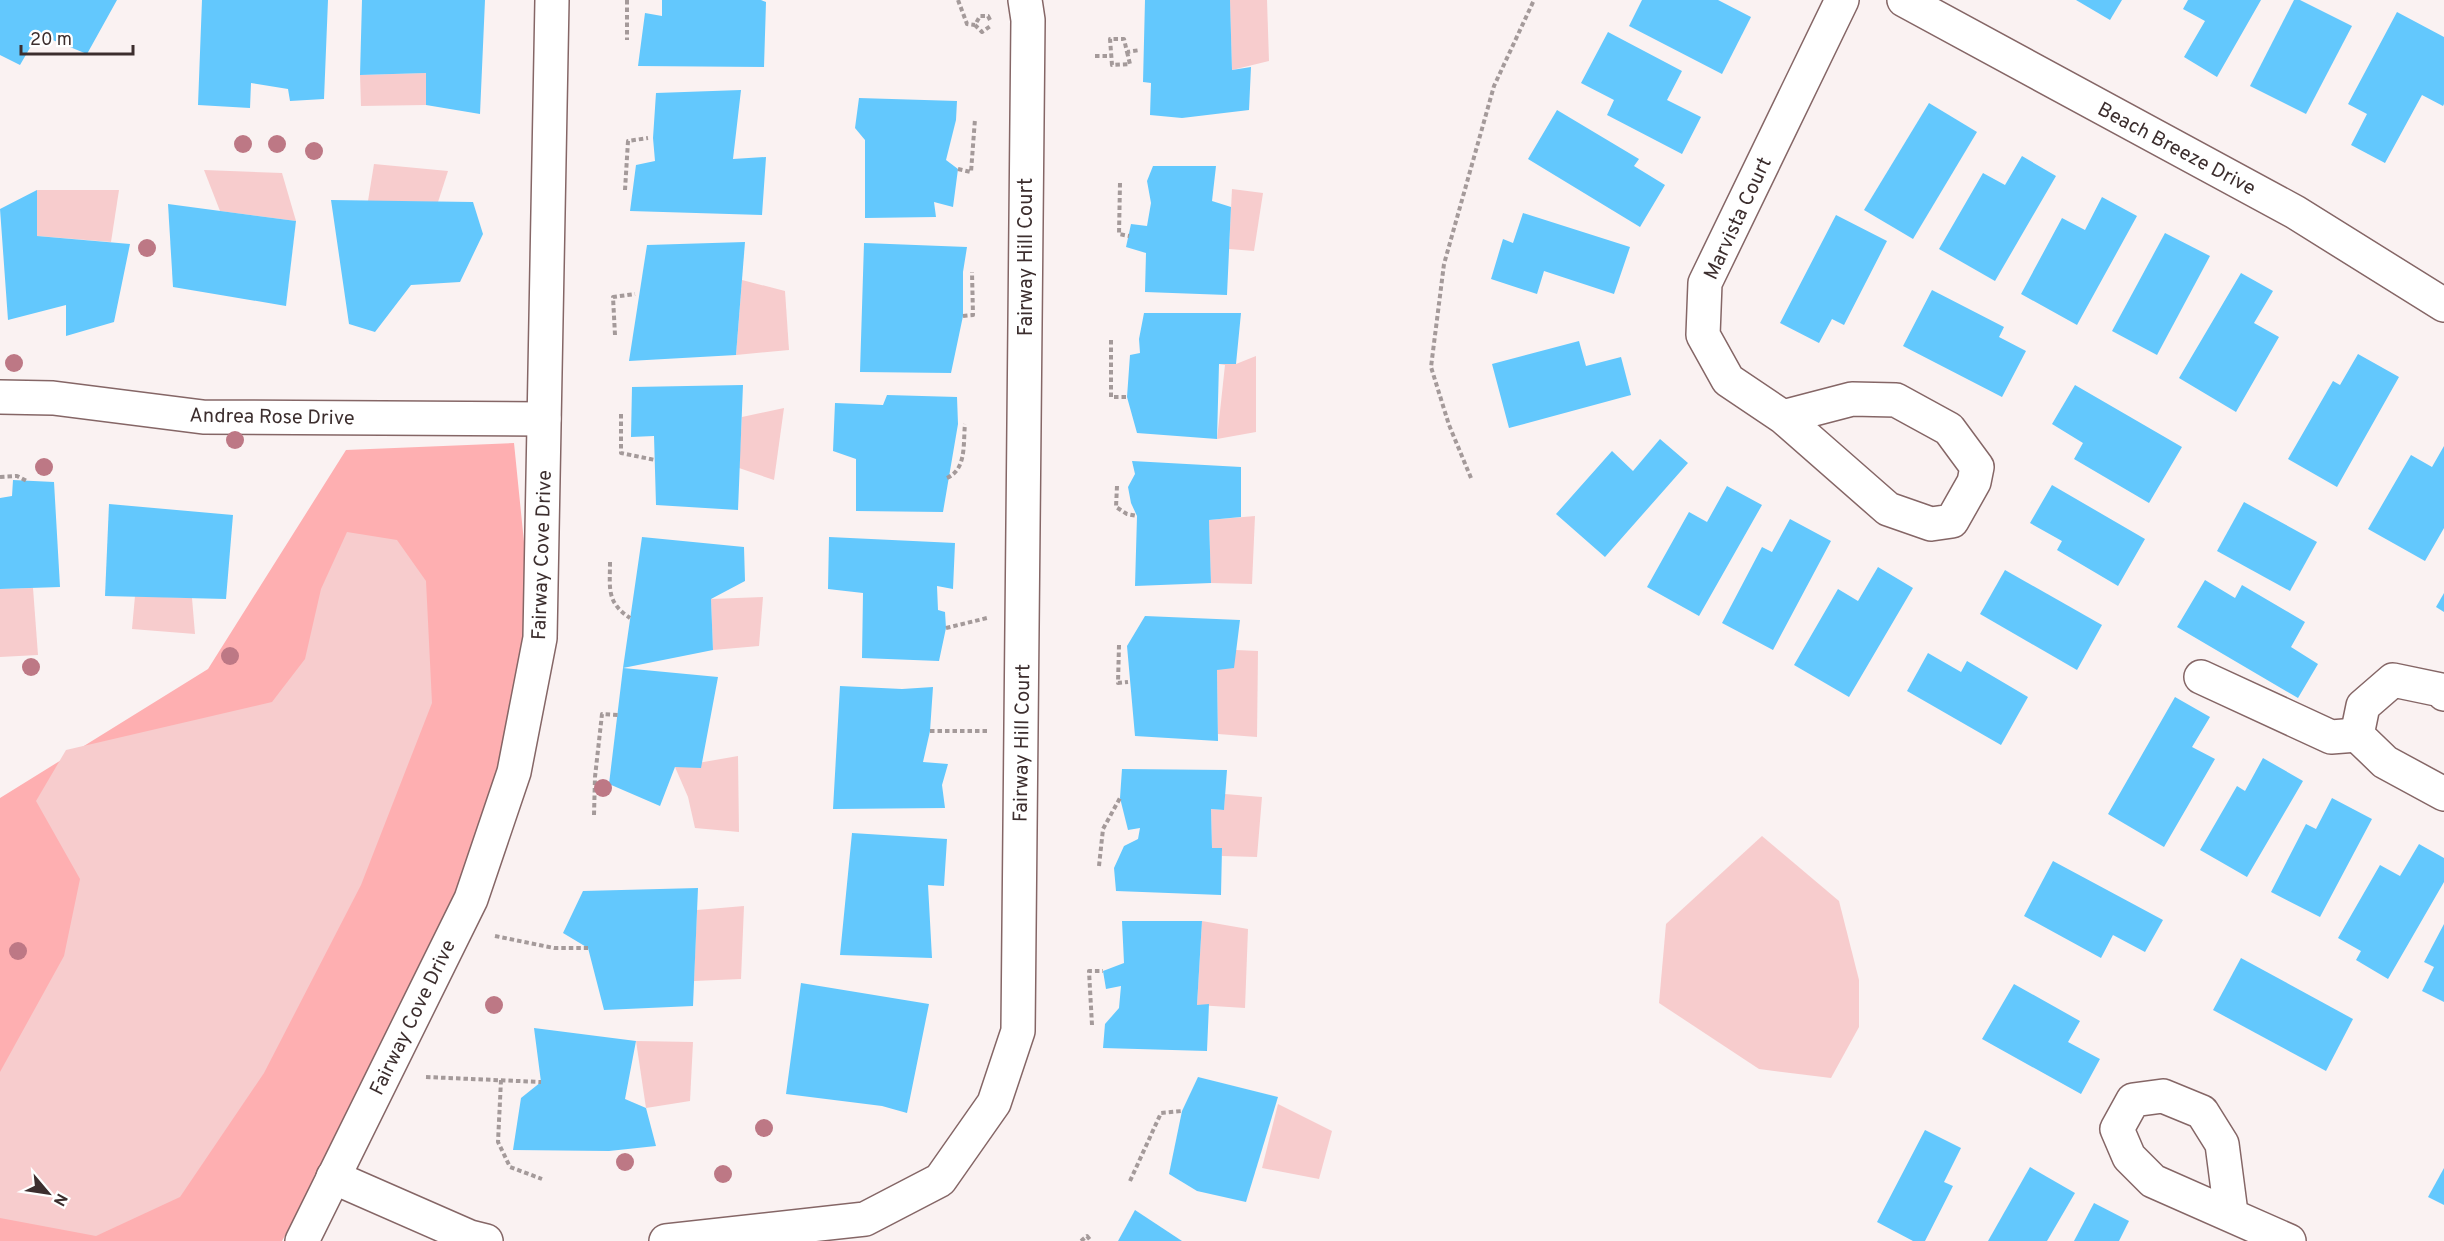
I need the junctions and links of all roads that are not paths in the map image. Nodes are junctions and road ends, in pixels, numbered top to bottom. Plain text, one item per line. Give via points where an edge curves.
1 (552, 0) edge
2 (1025, 0) edge
3 (1842, 0) edge
4 (1904, 0) edge
5 (2444, 305) edge
6 (0, 397) edge
7 (1783, 417) junction
8 (544, 419) junction
9 (2201, 677) dead end
10 (2444, 694) edge
11 (2357, 735) junction
12 (2444, 794) edge
13 (333, 1177) junction
14 (2231, 1213) dead end
15 (302, 1241) edge
16 (486, 1241) edge
17 (666, 1241) edge
18 (2289, 1241) edge

1 - 8 street, Fairway Cove Drive
2 - 17 street, Fairway Hill Court via 1028,20 1018,1030 994,1103 940,1180 865,1219
3 - 7 street, Marvista Court via 1705,283 1703,335 1728,380
4 - 5 street, Beach Breeze Drive via 2295,212
6 - 8 street, Andrea Rose Drive via 53,398 203,417
7 - 7 street, Marvista Court via 1852,399 1896,400 1949,429 1977,467 1974,482 1952,521 1931,524 1888,509
8 - 13 street, Fairway Cove Drive via 540,638 514,772 471,899
9 - 11 street via 2331,737
10 - 11 street via 2441,690 2393,680 2362,706
11 - 12 street via 2385,762
13 - 15 street, Fairway Cove Drive
13 - 16 street
14 - 18 street

